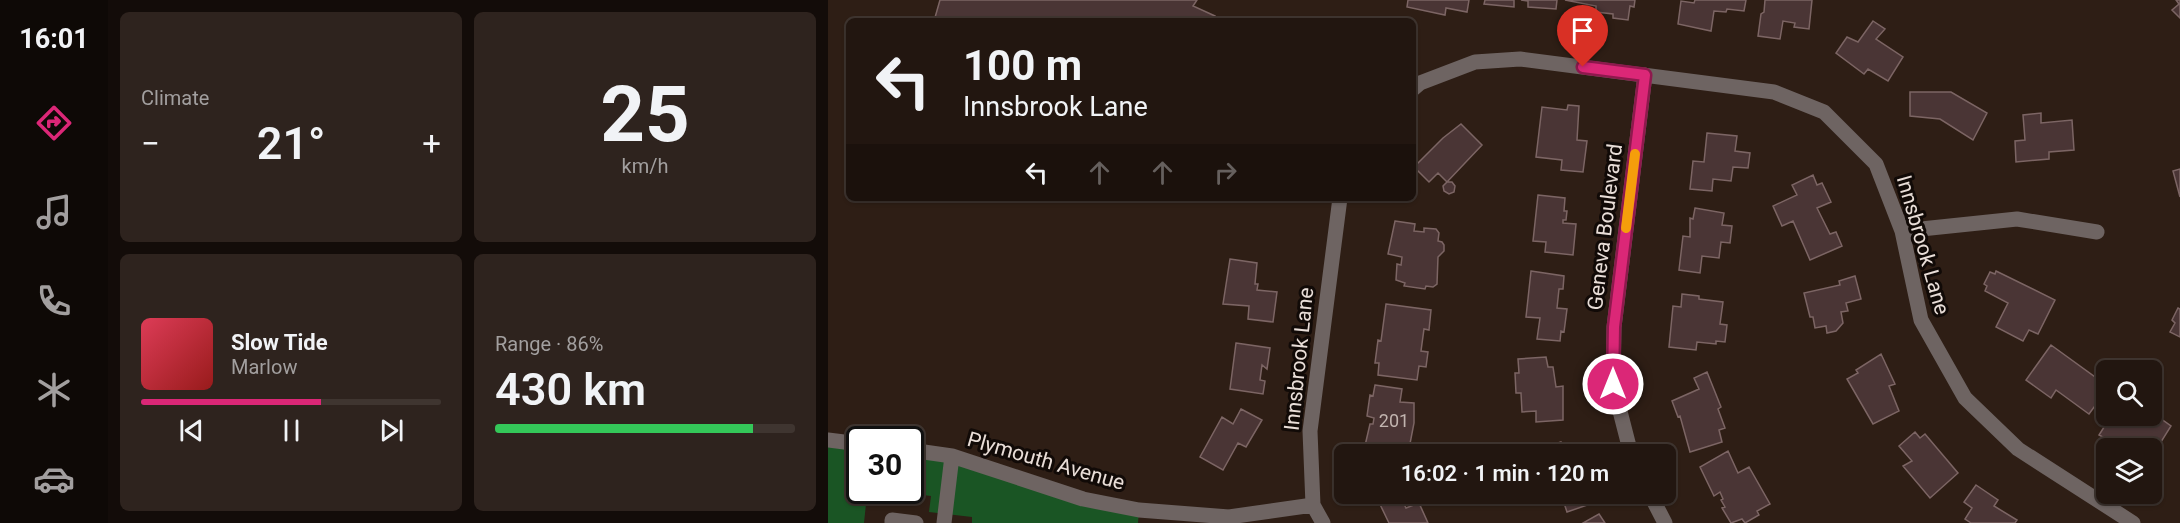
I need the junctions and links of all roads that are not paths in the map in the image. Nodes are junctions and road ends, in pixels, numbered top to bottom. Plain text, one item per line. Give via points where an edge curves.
1 (1645, 75) junction
2 (1416, 86) edge
3 (1340, 201) edge
4 (1902, 231) junction
5 (2097, 232) dead end
6 (828, 440) edge
7 (846, 442) edge
8 (1628, 444) edge
9 (924, 452) edge
10 (952, 456) junction
11 (1655, 504) edge
12 (1313, 505) junction
13 (892, 523) edge
14 (916, 523) edge
15 (944, 523) edge
16 (1323, 523) edge
17 (1665, 523) edge
18 (2133, 523) edge

1 - 2 street, Innsbrook Lane via 1520,59 1475,62
1 - 4 street, Innsbrook Lane via 1774,92 1824,112 1876,164
1 - 8 street, Geneva Boulevard via 1614,327 1613,384
3 - 12 street, Innsbrook Lane via 1310,431
4 - 5 street via 2017,219
4 - 18 street, Innsbrook Lane via 1921,320 1965,398 2018,449
6 - 7 street
9 - 10 street, Plymouth Avenue
10 - 12 street, Plymouth Avenue via 1083,499 1139,510 1229,517
10 - 15 street
11 - 17 street
12 - 16 street, Innsbrook Lane
13 - 14 street

